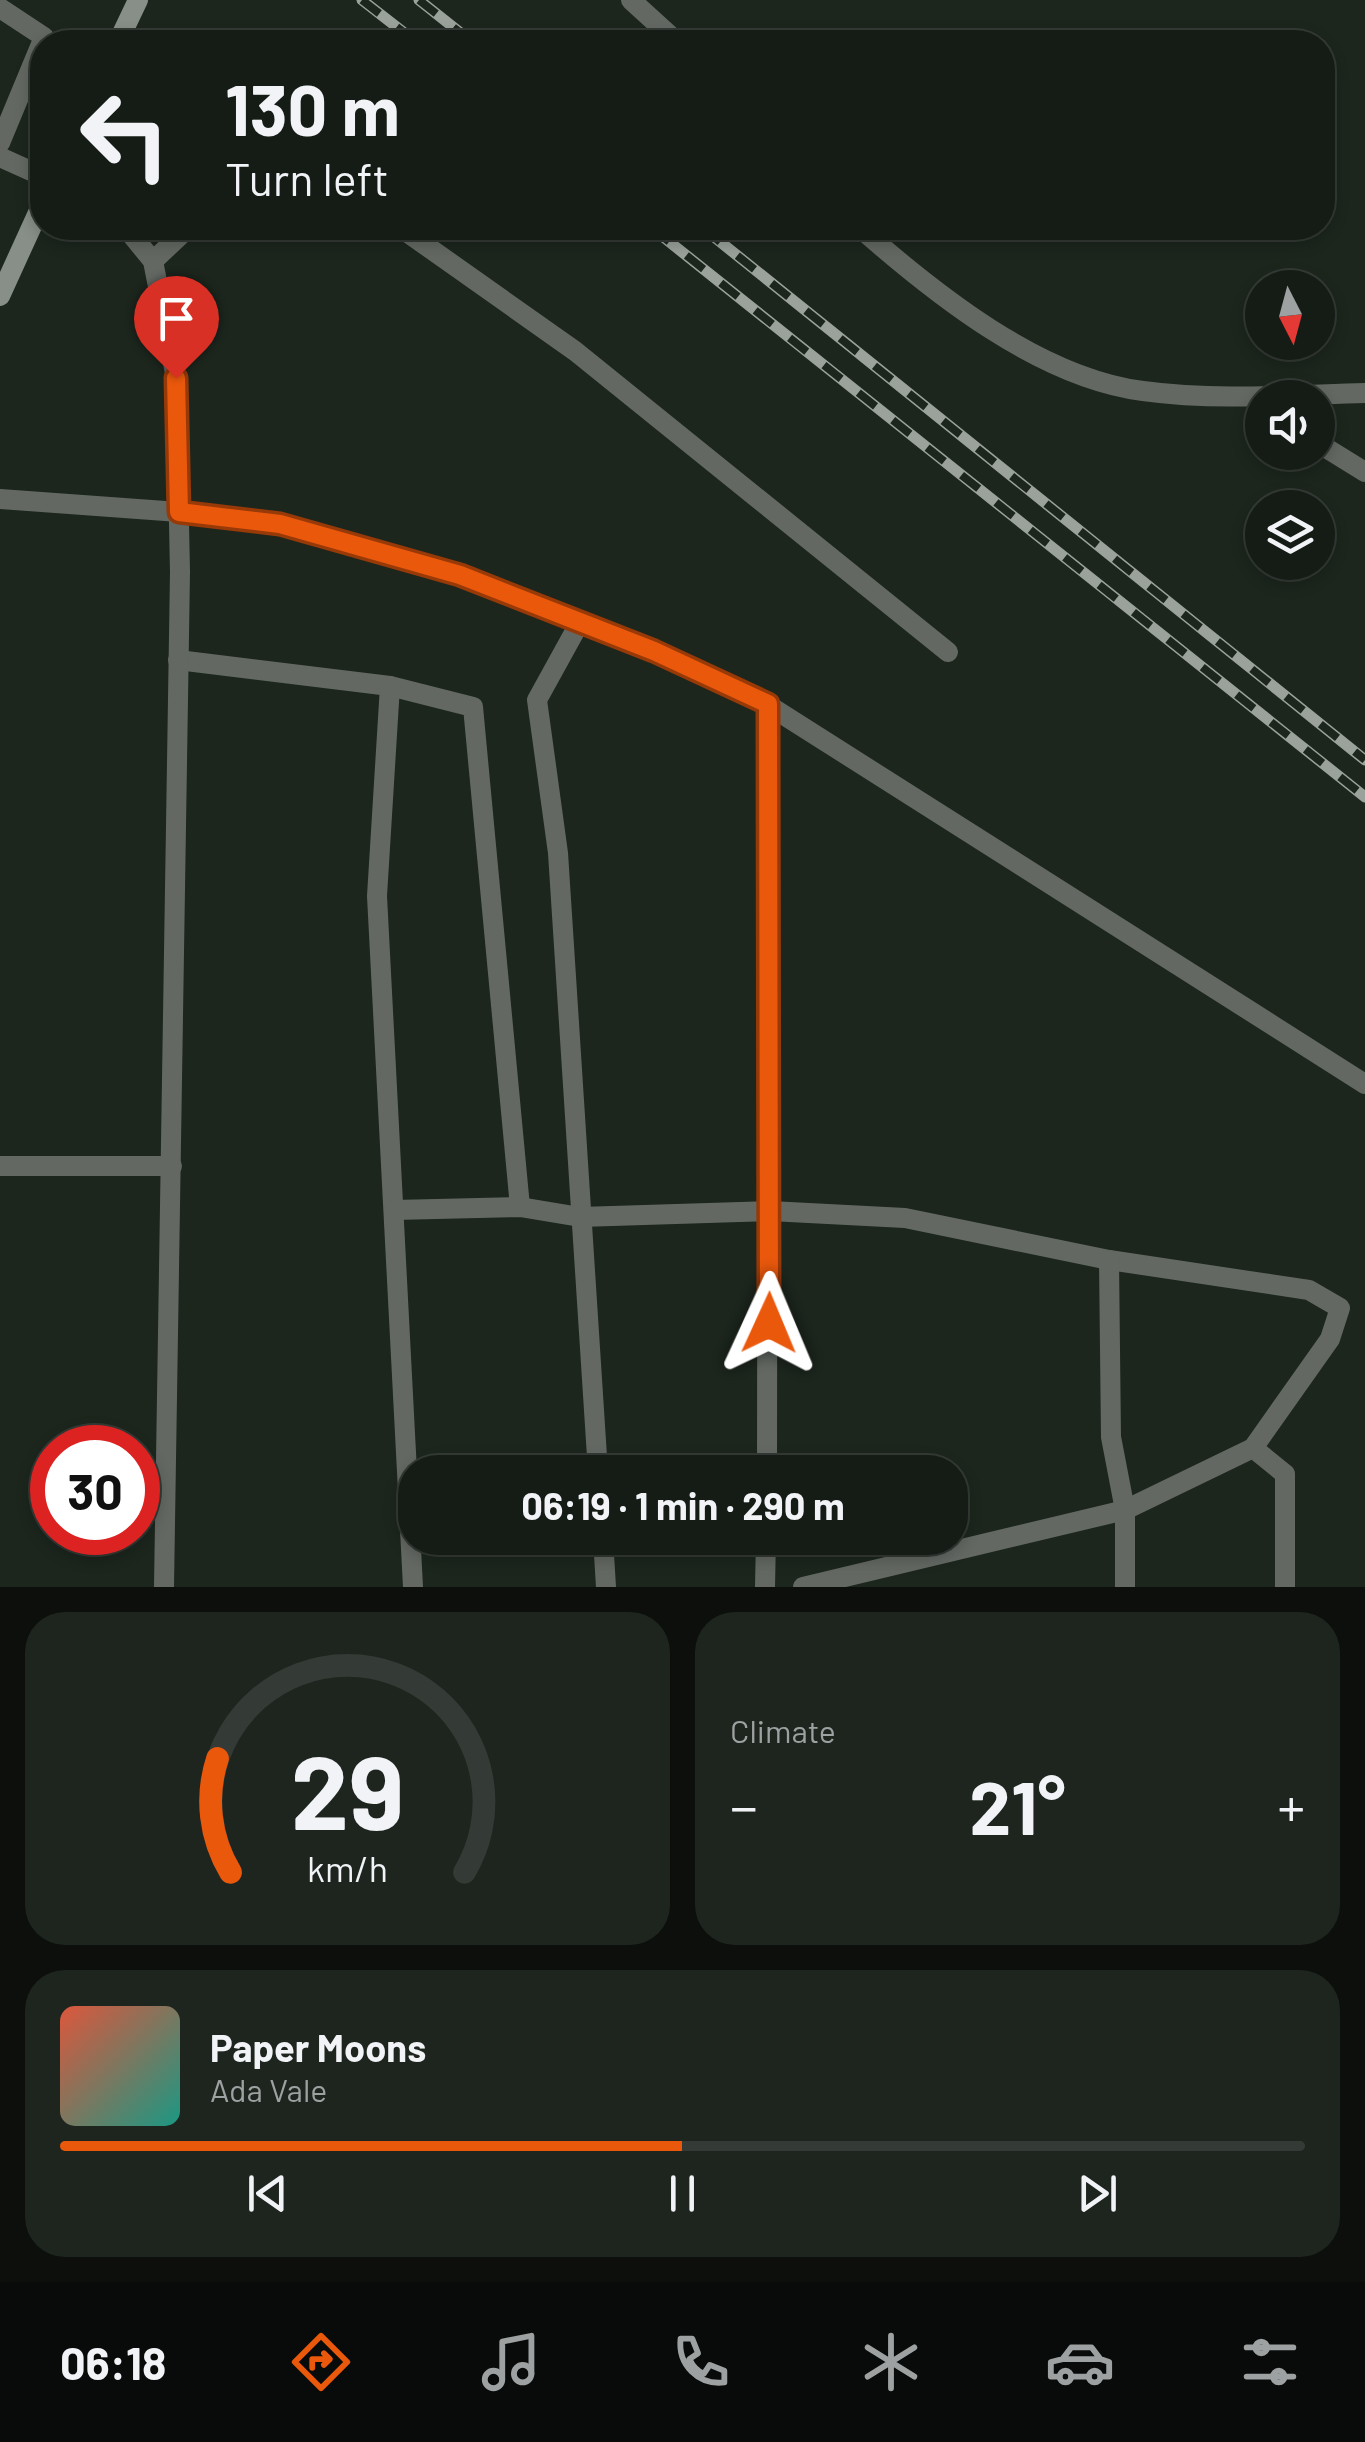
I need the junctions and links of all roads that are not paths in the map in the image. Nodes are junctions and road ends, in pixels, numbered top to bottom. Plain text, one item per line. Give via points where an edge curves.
1 (138, 0) edge
2 (631, 0) edge
3 (0, 8) edge
4 (33, 30) edge
5 (124, 30) edge
6 (664, 30) edge
7 (30, 71) edge
8 (0, 143) edge
9 (0, 157) edge
10 (30, 171) edge
11 (30, 230) edge
12 (135, 240) edge
13 (175, 240) edge
14 (418, 240) edge
15 (875, 240) edge
16 (152, 262) junction
17 (0, 296) edge
18 (1365, 393) edge
19 (1335, 396) edge
20 (1245, 402) edge
21 (1335, 453) edge
22 (1365, 472) edge
23 (0, 499) edge
24 (179, 512) junction
25 (580, 622) junction
26 (948, 652) dead end
27 (178, 660) junction
28 (390, 686) junction
29 (768, 704) junction
30 (1365, 1084) edge
31 (0, 1166) edge
32 (172, 1166) junction
33 (520, 1207) junction
34 (394, 1210) junction
35 (770, 1210) junction
36 (580, 1217) junction
37 (1109, 1260) junction
38 (1252, 1448) junction
39 (597, 1455) edge
40 (767, 1455) edge
41 (1125, 1510) junction
42 (604, 1555) edge
43 (766, 1555) edge
44 (164, 1587) edge
45 (413, 1587) edge
46 (606, 1587) edge
47 (765, 1587) edge
48 (803, 1587) edge
49 (1125, 1587) edge
50 (1286, 1587) edge

1 - 5 main road
2 - 6 street
3 - 4 street
7 - 8 street
9 - 10 street
11 - 17 main road
12 - 16 street
13 - 16 street
14 - 26 street via 575,351
15 - 20 street via 986,327 1071,370 1140,391
16 - 24 street via 176,378
18 - 19 street
21 - 22 street
23 - 24 street
24 - 25 street via 280,524 460,575
24 - 27 street
25 - 29 street
25 - 36 street via 537,700 558,853
27 - 28 street
27 - 32 street
28 - 33 street via 473,707
28 - 34 street via 377,896
29 - 30 street
29 - 35 street
31 - 32 street
32 - 44 street
33 - 34 street
33 - 36 street
34 - 45 street
35 - 36 street
35 - 37 street via 906,1218
35 - 40 street
36 - 39 street
37 - 38 street via 1309,1290 1340,1308 1330,1339
37 - 41 street via 1112,1437
38 - 41 street
38 - 50 street via 1285,1474
41 - 48 street
41 - 49 street
42 - 46 street
43 - 47 street

